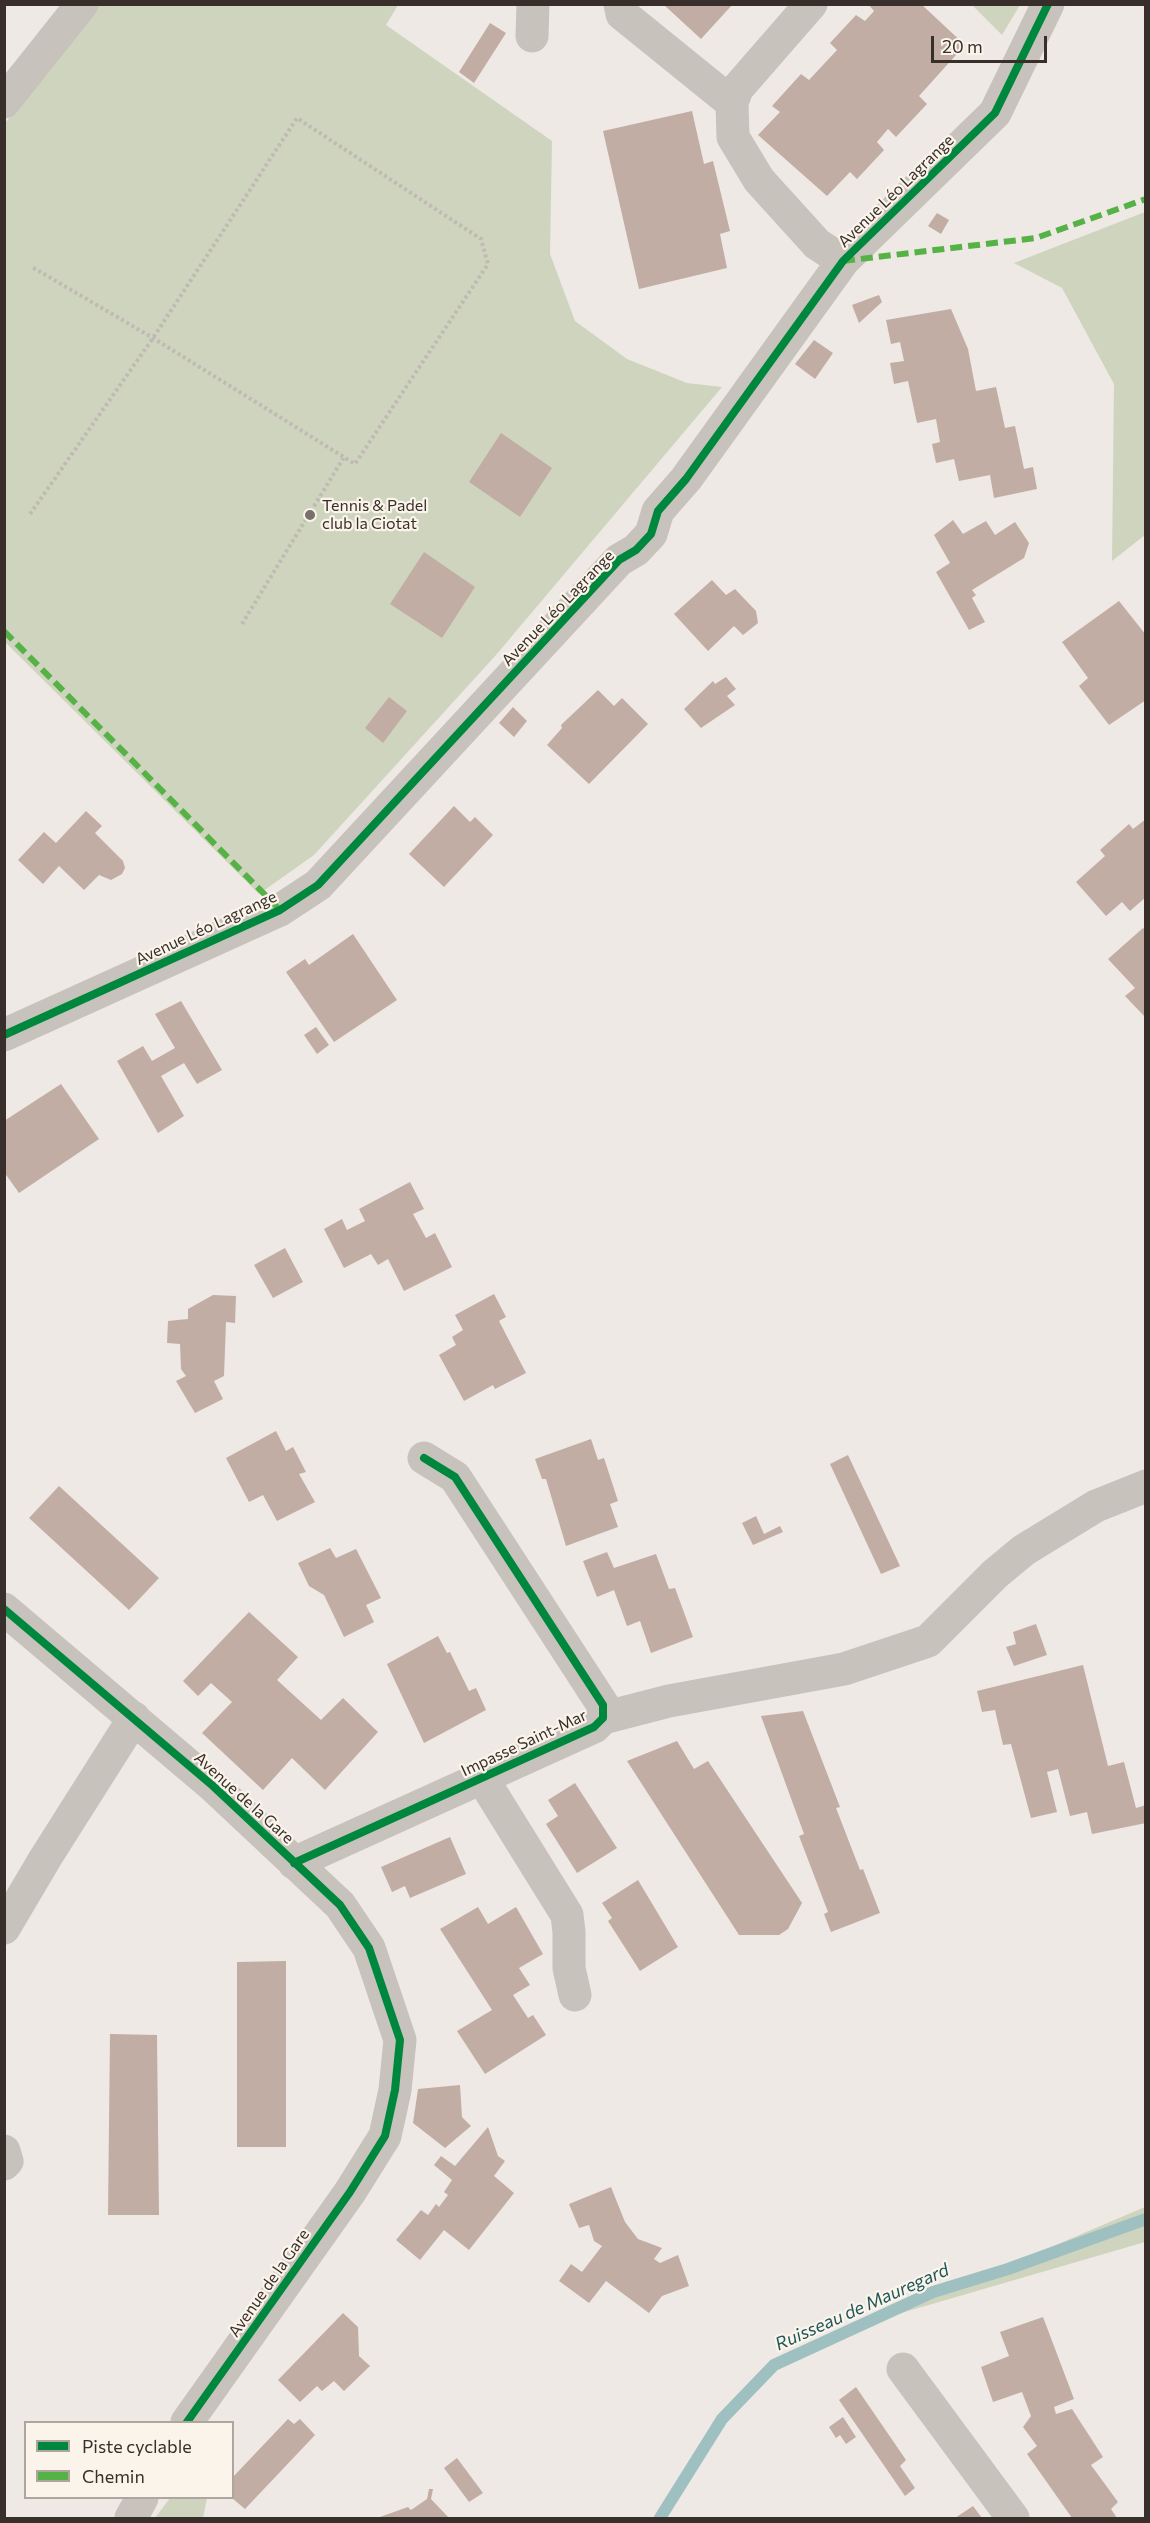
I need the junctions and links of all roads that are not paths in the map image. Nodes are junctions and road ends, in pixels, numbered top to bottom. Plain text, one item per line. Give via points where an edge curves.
1 (82, 4) edge
2 (620, 4) edge
3 (811, 4) edge
4 (1047, 4) edge
5 (4, 102) edge
6 (732, 104) junction
7 (843, 261) junction
8 (4, 1035) edge
9 (424, 1458) dead end
10 (1146, 1486) edge
11 (4, 1609) edge
12 (134, 1718) junction
13 (603, 1718) junction
14 (482, 1778) junction
15 (294, 1863) junction
16 (4, 1928) edge
17 (575, 1995) dead end
18 (4, 2151) edge
19 (4, 2164) edge
20 (903, 2369) dead end
21 (189, 2421) edge
22 (141, 2499) edge
23 (131, 2518) edge
24 (1012, 2518) edge

1 - 5 street
2 - 6 street via 622,14
3 - 6 street via 737,89
4 - 7 street, Avenue Léo Lagrange via 996,113
6 - 7 street via 733,138 759,180 817,244
7 - 8 street, Avenue Léo Lagrange via 686,479 658,511 651,534 619,560 318,885 280,910
9 - 13 street, Impasse Saint-Mar via 455,1476 603,1705
10 - 13 street via 1096,1506 1024,1550 928,1641 844,1669 669,1701
11 - 12 street, Avenue de la Gare
12 - 15 street, Avenue de la Gare
12 - 16 street
13 - 14 street, Impasse Saint-Mar via 594,1727
14 - 15 street, Impasse Saint-Mar
14 - 17 street via 567,1915 569,1968
15 - 21 street, Avenue de la Gare via 339,1905 369,1948 400,2040 395,2090 385,2136
18 - 19 street
20 - 24 street
22 - 23 street

